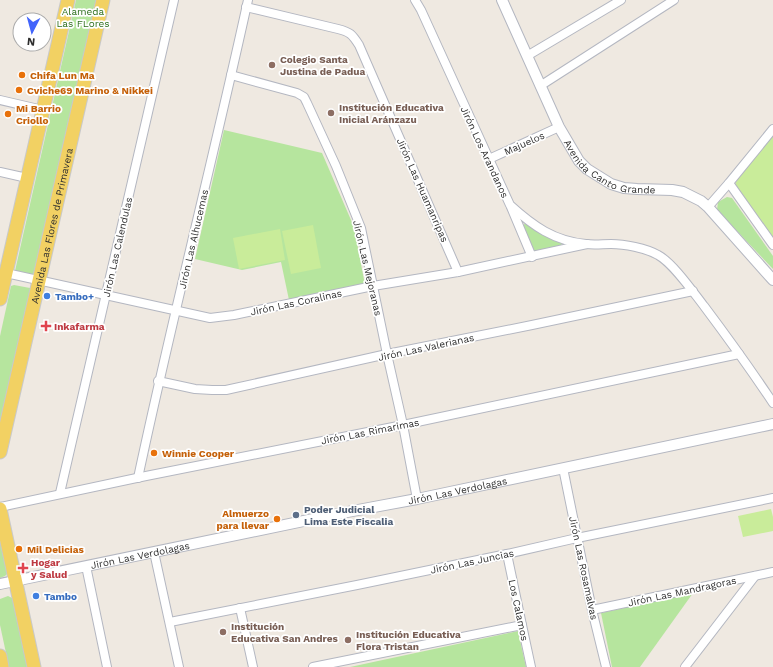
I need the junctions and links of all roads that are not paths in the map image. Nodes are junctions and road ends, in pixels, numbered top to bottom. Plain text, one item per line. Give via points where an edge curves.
1 (68, 0) edge
2 (103, 0) edge
3 (174, 0) edge
4 (415, 0) edge
5 (502, 0) edge
6 (621, 0) edge
7 (674, 0) edge
8 (247, 4) edge
9 (527, 56) junction
10 (231, 75) junction
11 (540, 86) junction
12 (0, 100) edge
13 (43, 110) junction
14 (559, 128) junction
15 (773, 129) edge
16 (489, 159) junction
17 (0, 172) edge
18 (27, 178) junction
19 (729, 183) junction
20 (510, 205) junction
21 (708, 207) junction
22 (587, 244) junction
23 (773, 245) edge
24 (532, 257) junction
25 (458, 272) junction
26 (6, 273) junction
27 (39, 280) junction
28 (773, 280) edge
29 (373, 286) junction
30 (693, 291) junction
31 (105, 295) junction
32 (0, 299) edge
33 (176, 311) junction
34 (387, 354) junction
35 (739, 354) junction
36 (158, 381) junction
37 (773, 403) edge
38 (773, 424) edge
39 (403, 425) junction
40 (0, 452) edge
41 (563, 468) junction
42 (138, 478) junction
43 (60, 493) junction
44 (773, 498) edge
45 (417, 499) junction
46 (0, 508) edge
47 (578, 538) junction
48 (154, 552) junction
49 (507, 554) junction
50 (86, 566) junction
51 (773, 572) edge
52 (755, 576) junction
53 (15, 581) junction
54 (0, 584) edge
55 (240, 608) junction
56 (592, 610) junction
57 (170, 622) junction
58 (522, 625) junction
59 (0, 656) edge
60 (2, 667) edge
61 (34, 667) edge
62 (107, 667) edge
63 (179, 667) edge
64 (253, 667) edge
65 (313, 667) edge
66 (531, 667) edge
67 (606, 667) edge
68 (685, 667) edge

1 - 13 main road
2 - 27 main road, Avenida Las Flores de Primavera
3 - 31 street, Jirón Las Calendulas
4 - 16 street, Jirón Los Arandanos
5 - 9 street, Avenida Canto Grande
6 - 9 street
7 - 11 street
8 - 10 street, Jirón Las Alhucemas
8 - 25 street, Jirón Las Huamanripas via 343,30 353,36 359,44
9 - 11 street, Avenida Canto Grande
10 - 29 street, Jirón Las Mejoranas via 304,97 361,228
10 - 33 street, Jirón Las Alhucemas
11 - 14 street, Avenida Canto Grande
12 - 13 street
13 - 18 main road
14 - 16 street, Majuelos
14 - 21 street, Avenida Canto Grande via 579,161 611,184 624,188 684,192
15 - 19 street
16 - 20 street, Jirón Los Arandanos
17 - 18 street
18 - 26 main road
19 - 21 street
19 - 23 street
20 - 22 street, Jirón Los Arandanos via 548,234
20 - 24 street
21 - 28 street, Avenida Canto Grande
22 - 24 street, Jirón Las Coralinas
22 - 30 street, Jirón Los Arandanos via 632,246 658,255 670,264
24 - 25 street, Jirón Las Coralinas
25 - 29 street, Jirón Las Coralinas
26 - 27 street, Jirón Las Coralinas
26 - 32 main road
27 - 31 street, Jirón Las Coralinas
27 - 40 main road, Avenida Las Flores de Primavera
29 - 33 street, Jirón Las Coralinas via 234,315 210,318
29 - 34 street, Jirón Las Mejoranas
30 - 34 street, Jirón Las Valerianas
30 - 35 street, Jirón Los Arandanos
31 - 33 street, Jirón Las Coralinas
31 - 43 street, Jirón Las Calendulas
33 - 36 street, Jirón Las Alhucemas
34 - 36 street, Jirón Las Valerianas via 226,390 195,389
34 - 39 street, Jirón Las Mejoranas
35 - 37 street, Jirón Los Arandanos
35 - 39 street, Jirón Las Rimarimas
36 - 42 street, Jirón Las Alhucemas
38 - 41 street, Jirón Las Verdolagas
39 - 42 street, Jirón Las Rimarimas
39 - 45 street, Jirón Las Mejoranas
41 - 45 street, Jirón Las Verdolagas
41 - 47 street, Jirón Las Rosamalvas
42 - 43 street, Jirón Las Rimarimas
43 - 46 street, Jirón Las Rimarimas
44 - 47 street, Jirón Las Juncias
45 - 48 street, Jirón Las Verdolagas
46 - 53 main road
47 - 49 street, Jirón Las Juncias
47 - 56 street, Jirón Las Rosamalvas
48 - 50 street, Jirón Las Verdolagas
48 - 57 street
49 - 55 street, Jirón Las Juncias
49 - 58 street, Los Calamos
50 - 53 street, Jirón Las Verdolagas
50 - 62 street
51 - 52 street, Jirón Las Mandragoras
52 - 56 street, Jirón Las Mandragoras
52 - 68 street
53 - 54 street, Jirón Las Verdolagas
53 - 61 main road
55 - 57 street, Jirón Las Juncias
55 - 64 street
56 - 67 street, Jirón Las Rosamalvas
57 - 63 street
58 - 65 street
58 - 66 street, Los Calamos
59 - 60 main road

